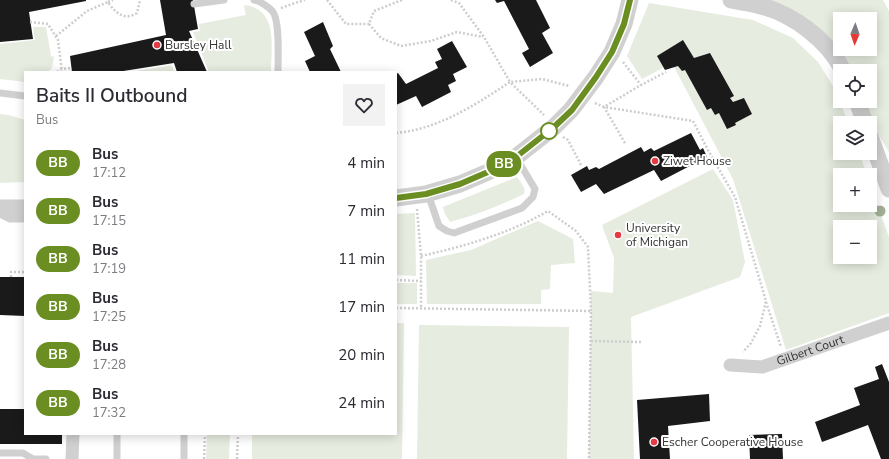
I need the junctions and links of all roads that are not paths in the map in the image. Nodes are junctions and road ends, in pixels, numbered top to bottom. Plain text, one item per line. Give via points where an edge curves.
1 (224, 0) edge
2 (254, 0) edge
3 (630, 0) edge
4 (731, 0) edge
5 (194, 4) dead end
6 (840, 64) edge
7 (278, 71) edge
8 (0, 93) edge
9 (24, 96) edge
10 (877, 156) edge
11 (516, 157) junction
12 (889, 189) edge
13 (428, 193) junction
14 (397, 198) edge
15 (0, 208) edge
16 (24, 208) edge
17 (0, 214) edge
18 (24, 219) edge
19 (889, 324) edge
20 (730, 365) dead end
21 (73, 435) edge
22 (117, 435) edge
23 (184, 435) edge
24 (0, 453) edge
25 (46, 459) edge
26 (72, 459) edge
27 (117, 459) edge
28 (184, 459) edge

1 - 5 lane
2 - 7 lane via 273,12 278,27
3 - 11 street via 624,24 612,52 596,77 572,110
4 - 6 street via 762,6 789,18 820,39
8 - 9 lane
10 - 12 street
11 - 13 street via 467,181
11 - 13 lane via 535,189 533,197 522,208 454,233 439,226
13 - 14 street
15 - 16 street
17 - 18 lane via 10,219
19 - 20 street, Gilbert Court via 762,366
21 - 26 street
22 - 27 lane
23 - 28 lane
24 - 25 lane

